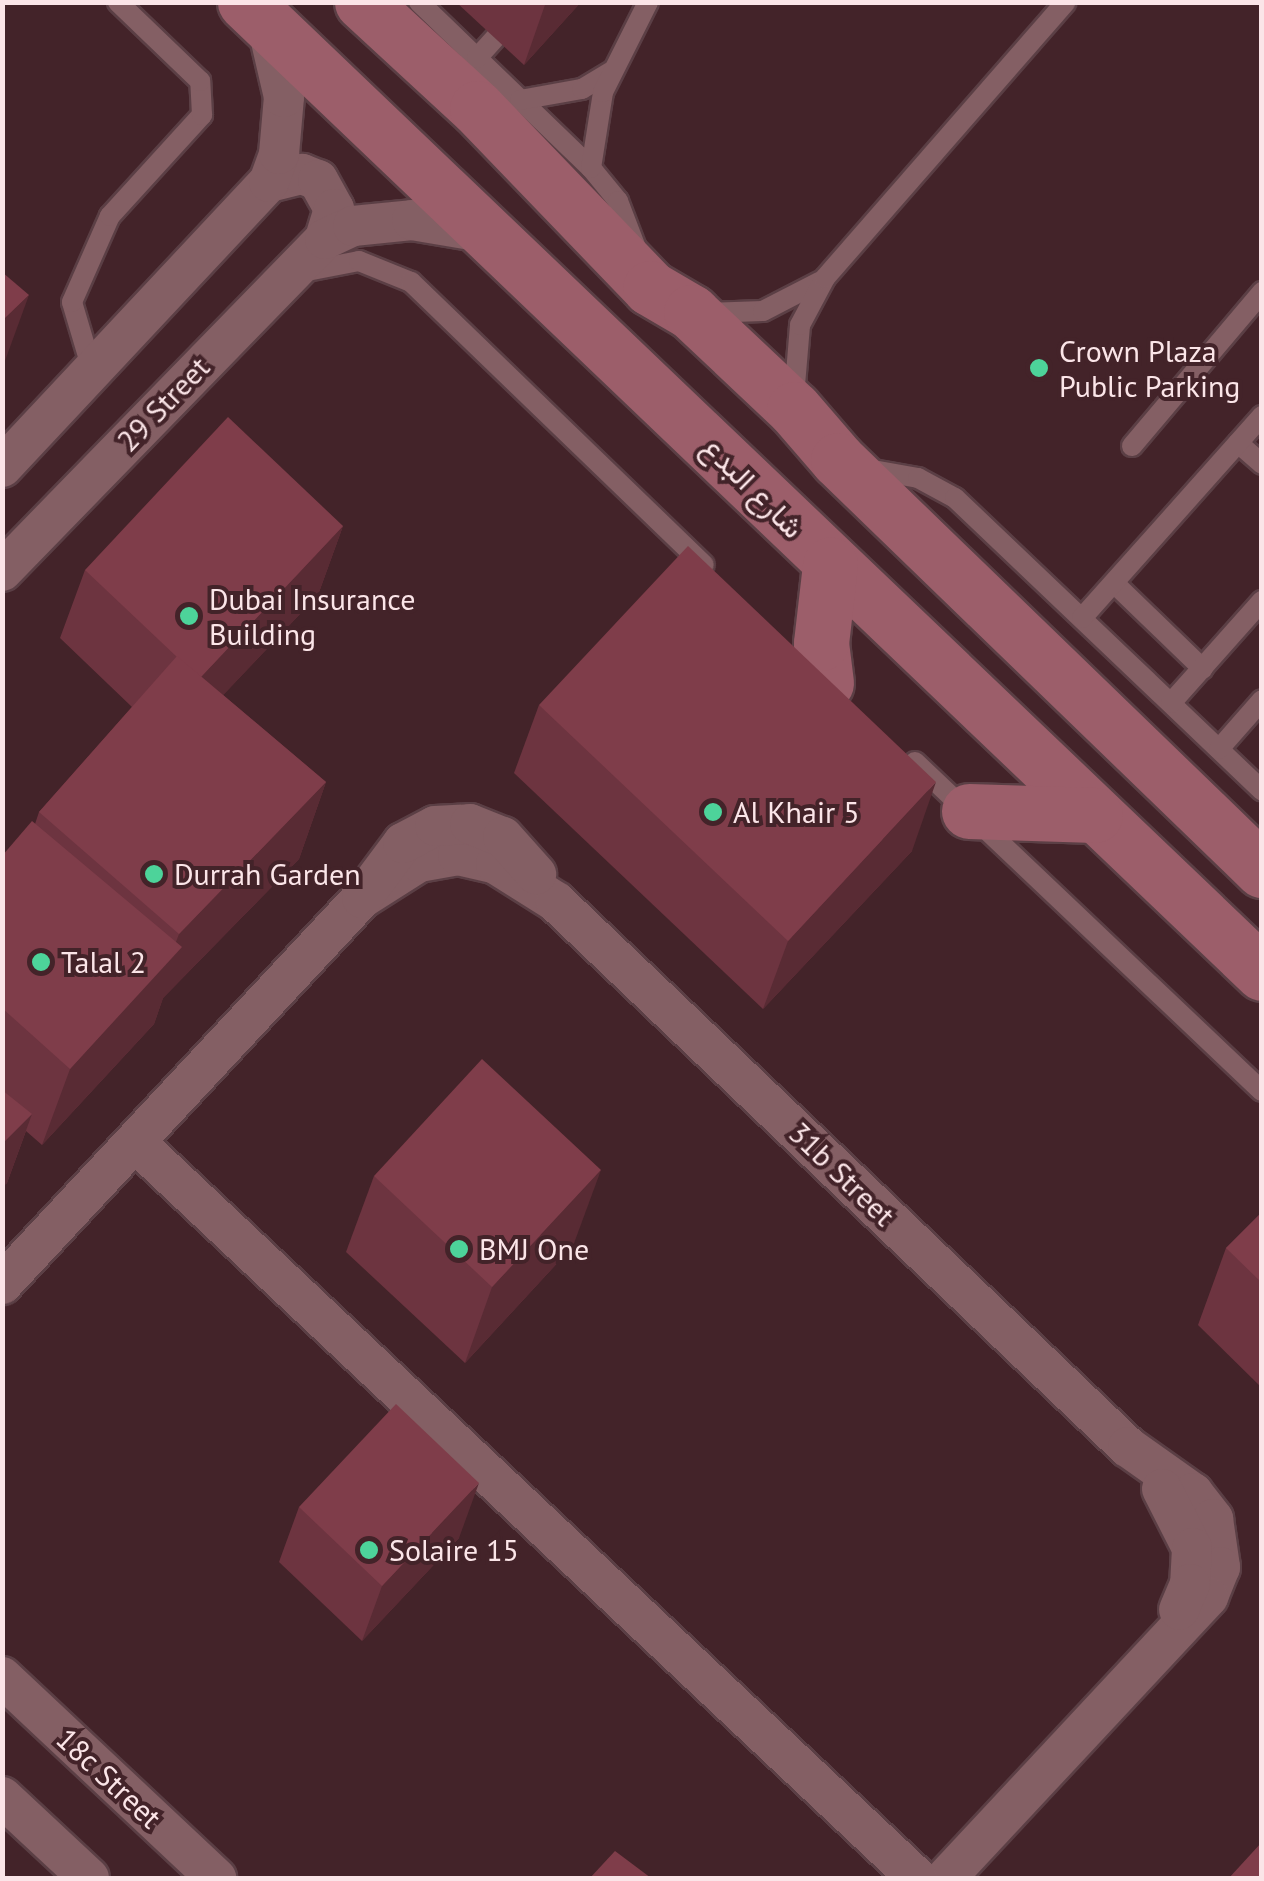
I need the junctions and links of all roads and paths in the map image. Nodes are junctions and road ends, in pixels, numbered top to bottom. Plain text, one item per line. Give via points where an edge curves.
1 (118, 2) edge
2 (362, 2) edge
3 (419, 2) edge
4 (648, 2) edge
5 (1066, 2) edge
6 (256, 13) edge
7 (494, 38) dead end
8 (477, 58) junction
9 (610, 72) junction
10 (520, 100) junction
11 (592, 168) junction
12 (269, 182) junction
13 (483, 232) junction
14 (325, 239) junction
15 (288, 275) junction
16 (825, 278) junction
17 (1262, 292) edge
18 (670, 300) junction
19 (93, 373) junction
20 (668, 401) junction
21 (794, 409) junction
22 (1262, 416) edge
23 (1238, 443) junction
24 (1132, 446) dead end
25 (842, 463) junction
26 (1262, 464) edge
27 (2, 467) edge
28 (830, 565) junction
29 (2, 570) edge
30 (1115, 584) junction
31 (726, 586) edge
32 (1262, 602) edge
33 (1082, 618) junction
34 (1203, 668) junction
35 (821, 678) edge
36 (1262, 700) edge
37 (1171, 703) junction
38 (898, 747) edge
39 (1219, 750) junction
40 (1262, 790) edge
41 (969, 811) junction
42 (1095, 815) junction
43 (1262, 870) edge
44 (1262, 973) edge
45 (1262, 1091) edge
46 (135, 1142) junction
47 (2, 1284) edge
48 (2, 1677) edge
49 (2, 1797) edge
50 (89, 1878) edge
51 (216, 1878) edge
52 (917, 1878) edge
53 (946, 1878) edge

1 - 19 lane via 200,80 202,114 110,216 72,302
2 - 18 main road
3 - 8 lane
4 - 9 lane
5 - 16 lane
6 - 12 street via 284,96 280,154
6 - 13 main road, شارع البدع
7 - 8 lane
8 - 10 lane
9 - 10 lane via 582,89
9 - 11 lane
10 - 11 lane
11 - 18 lane via 625,214
12 - 14 street via 302,174 318,180 334,209
12 - 19 street
13 - 14 street, 29 Street via 412,220 353,226
13 - 20 main road, شارع البدع
14 - 15 street, 29 Street
15 - 29 street, 29 Street
15 - 31 lane via 359,260 411,282
16 - 18 lane via 763,312
16 - 21 lane via 797,339
17 - 24 lane
18 - 21 main road
19 - 27 street
20 - 25 main road via 682,384 702,378 811,463
20 - 28 main road, شارع البدع
21 - 25 main road
22 - 23 lane
23 - 26 lane
23 - 30 lane
25 - 33 lane via 898,472 946,492
25 - 43 main road
28 - 35 main road
28 - 42 main road, شارع البدع
30 - 33 lane
30 - 34 lane
32 - 34 lane
33 - 37 lane
34 - 37 lane
36 - 39 lane
37 - 39 lane
38 - 41 lane
39 - 40 lane
41 - 42 main road
41 - 45 lane
42 - 44 main road, شارع البدع
46 - 47 street, 31b Street
46 - 52 street
46 - 53 street, 31b Street via 362,898 403,843 452,823 503,837 556,902 1128,1447 1180,1514 1192,1548 1190,1584 1162,1650
48 - 51 street, 18c Street
49 - 50 street

